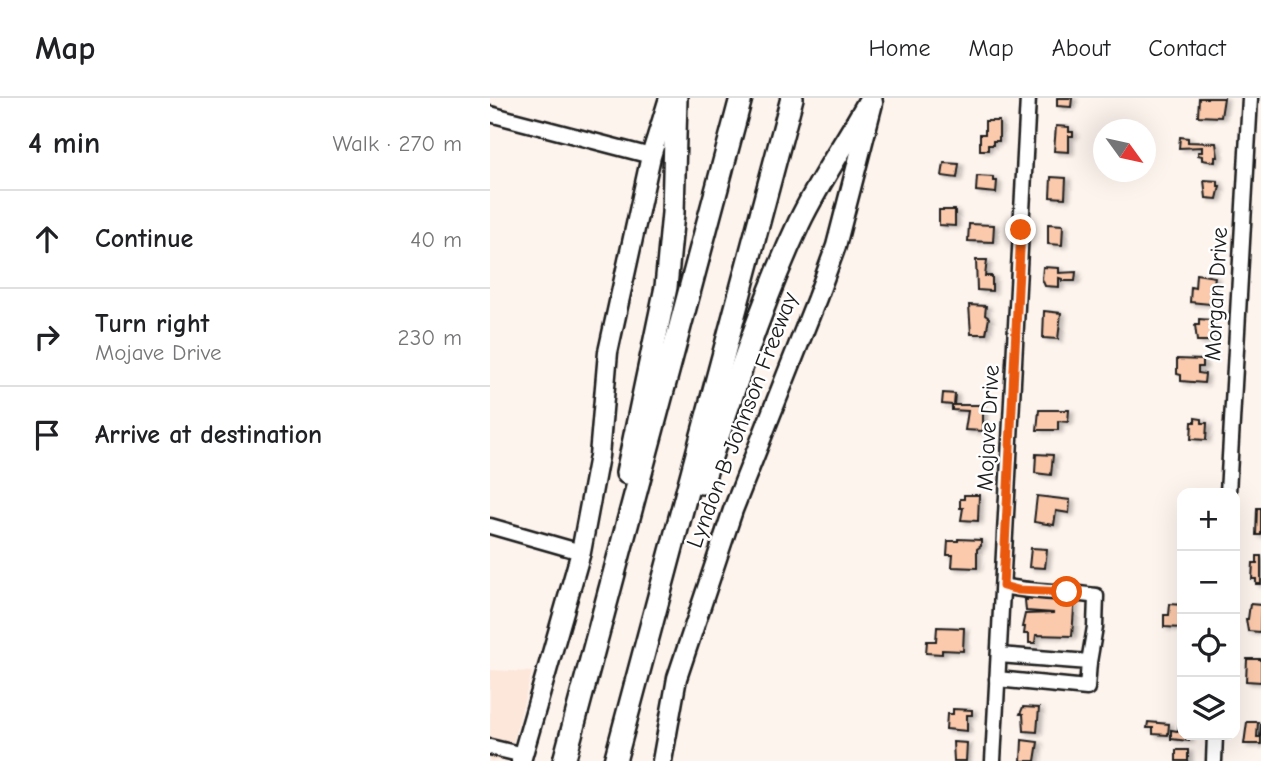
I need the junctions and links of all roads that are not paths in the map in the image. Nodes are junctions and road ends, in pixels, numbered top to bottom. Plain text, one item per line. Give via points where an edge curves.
1 (669, 98) edge
2 (676, 98) edge
3 (741, 98) edge
4 (792, 98) edge
5 (873, 98) edge
6 (1028, 98) edge
7 (1250, 98) edge
8 (490, 114) edge
9 (651, 156) junction
10 (1228, 488) edge
11 (490, 526) edge
12 (581, 552) junction
13 (1003, 586) junction
14 (999, 655) junction
15 (1088, 662) junction
16 (997, 679) junction
17 (581, 698) junction
18 (628, 713) junction
19 (1215, 740) edge
20 (490, 747) edge
21 (522, 758) edge
22 (564, 761) edge
23 (615, 761) edge
24 (662, 761) edge
25 (993, 761) edge
26 (1214, 761) edge

1 - 9 main road
2 - 17 highway via 666,287
3 - 17 highway
4 - 18 highway, Lyndon B Johnson Freeway
5 - 18 highway via 805,211 773,283
5 - 24 main road, Lyndon B Johnson Freeway via 836,246 737,498 677,678
6 - 13 street, Mojave Drive
7 - 10 street, Morgan Drive
8 - 9 street
9 - 12 main road via 608,352 599,456
11 - 12 street
12 - 21 main road
13 - 14 street, Mojave Drive
13 - 15 street via 1096,596
14 - 15 street
14 - 16 street, Mojave Drive
15 - 16 street via 1087,688
16 - 25 street, Mojave Drive
17 - 22 highway
18 - 23 highway, Lyndon B Johnson Freeway
19 - 26 street
20 - 21 street

